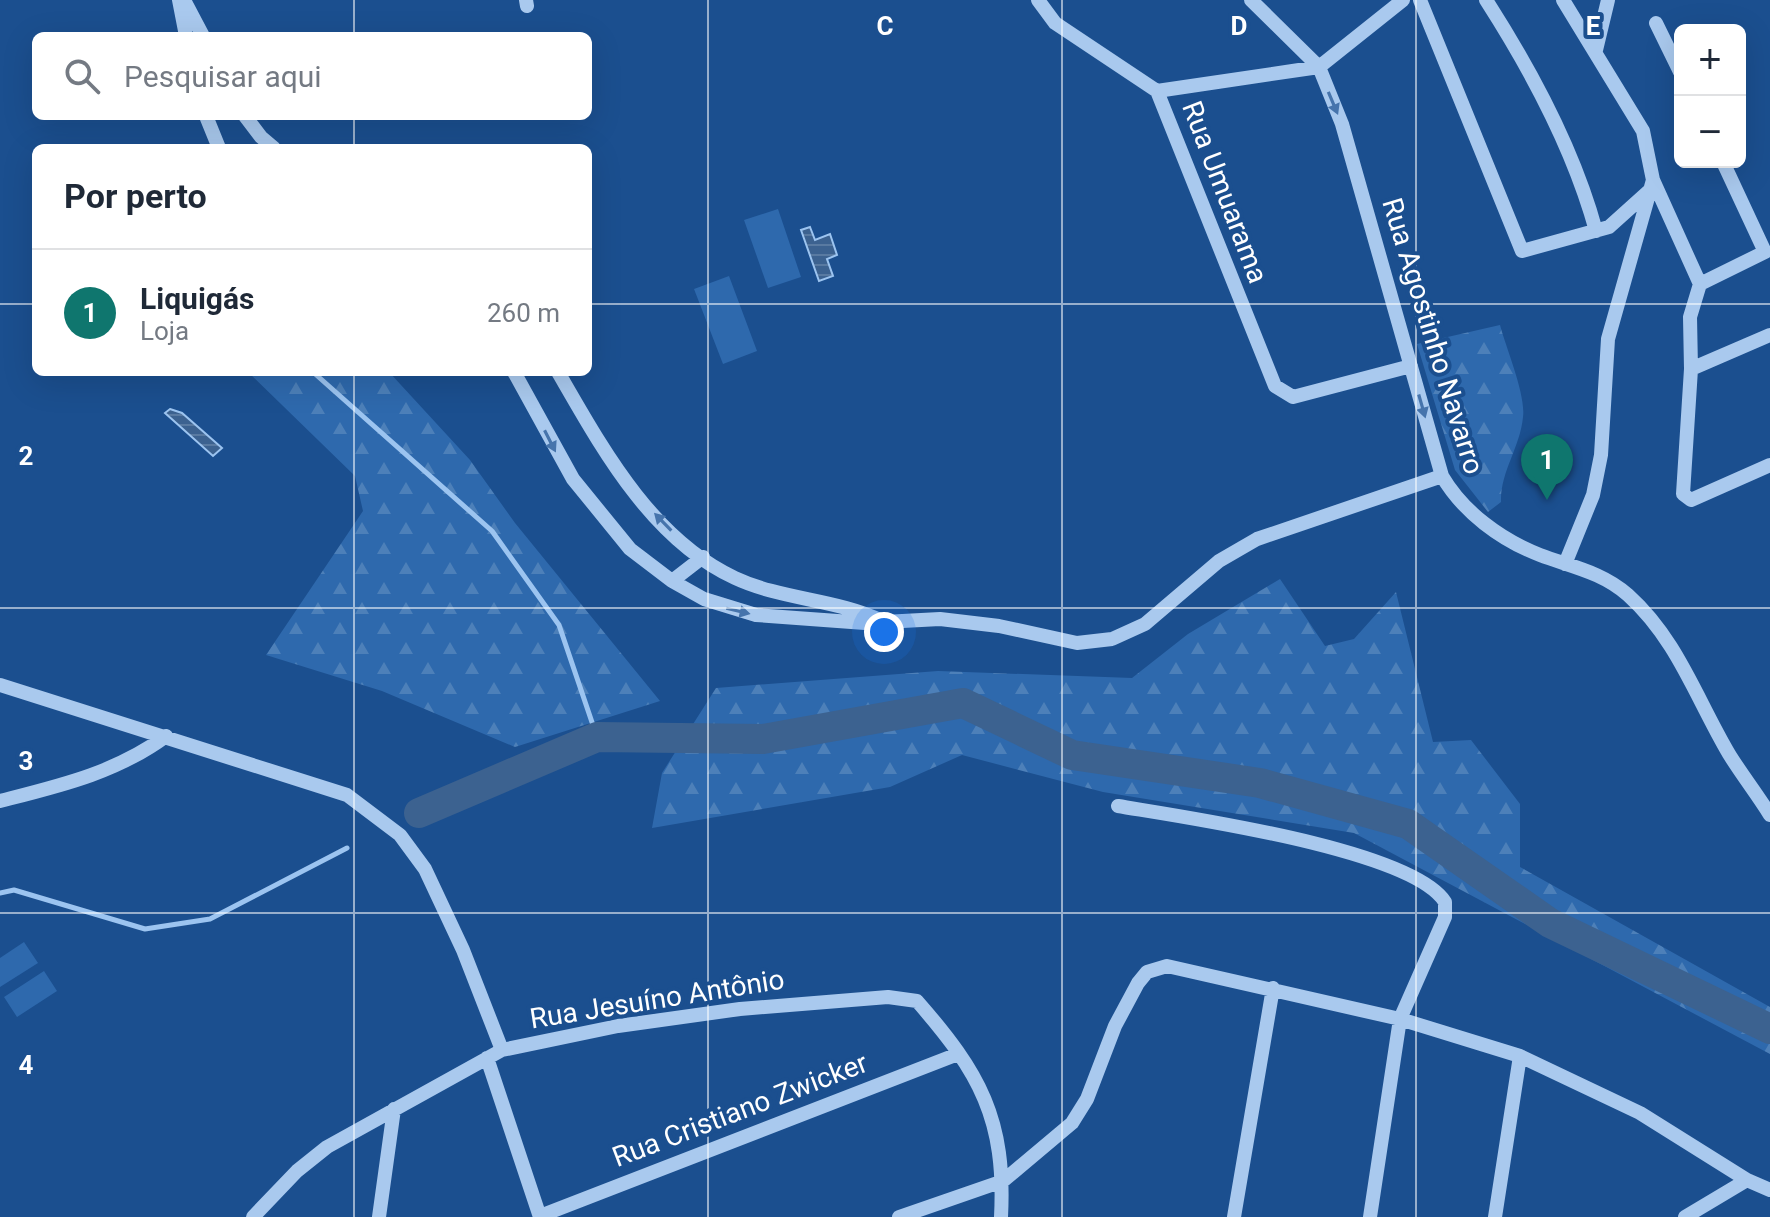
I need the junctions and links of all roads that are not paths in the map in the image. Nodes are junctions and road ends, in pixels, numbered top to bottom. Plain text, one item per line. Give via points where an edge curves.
1 (182, 0) edge
2 (1038, 0) edge
3 (1251, 0) edge
4 (1403, 0) edge
5 (1420, 0) edge
6 (1486, 0) edge
7 (1563, 0) edge
8 (1608, 0) edge
9 (1656, 23) dead end
10 (186, 32) edge
11 (201, 32) edge
12 (1596, 50) junction
13 (1674, 60) edge
14 (1319, 67) junction
15 (1157, 91) junction
16 (208, 120) edge
17 (248, 120) edge
18 (217, 144) edge
19 (269, 144) edge
20 (1726, 168) edge
21 (1651, 186) junction
22 (1596, 231) junction
23 (1700, 284) junction
24 (1770, 335) edge
25 (1411, 366) junction
26 (1691, 369) junction
27 (516, 376) edge
28 (560, 376) edge
29 (1770, 465) edge
30 (1442, 476) junction
31 (703, 557) junction
32 (1565, 564) junction
33 (672, 581) junction
34 (883, 621) junction
35 (0, 685) edge
36 (166, 736) junction
37 (0, 801) edge
38 (1118, 806) dead end
39 (1770, 815) edge
40 (1273, 988) junction
41 (1400, 1019) junction
42 (502, 1050) junction
43 (958, 1054) junction
44 (1520, 1056) junction
45 (487, 1058) junction
46 (394, 1109) junction
47 (1747, 1180) junction
48 (1003, 1181) junction
49 (1769, 1194) edge
50 (540, 1216) edge
51 (253, 1217) edge
52 (379, 1217) edge
53 (899, 1217) edge
54 (1001, 1217) edge
55 (1234, 1217) edge
56 (1370, 1217) edge
57 (1495, 1217) edge
58 (1685, 1217) edge

1 - 10 street
1 - 11 street
2 - 15 street via 1055,23
3 - 14 street, Rua Agostinho Navarro
4 - 14 street
5 - 22 street via 1520,249
6 - 22 street via 1576,171
7 - 12 street
8 - 12 street
9 - 13 street
12 - 21 street via 1643,131
14 - 15 street, Rua Umuarama
14 -> 25 street, Rua Agostinho Navarro via 1358,168
15 - 25 street, Rua Umuarama via 1275,386 1293,397
16 - 18 street
17 - 19 street
20 - 23 street via 1765,251
21 - 22 street via 1615,224
21 - 23 street
21 - 32 street via 1608,339 1601,455 1593,495
23 - 26 street via 1690,317
24 - 26 street
25 -> 30 street, Rua Agostinho Navarro
26 - 29 street via 1683,494 1691,500
27 -> 33 street via 573,479 630,549
31 -> 28 street via 663,524 611,462
30 - 32 street, Rua Agostinho Navarro via 1467,508 1502,537
30 - 34 street via 1257,539 1219,561 1145,624 1112,639 1077,643 940,619
31 - 33 street
31 - 34 street via 735,578
32 - 39 street, Rua Agostinho Navarro via 1602,575 1659,626
33 -> 34 street via 728,609 756,615
35 - 36 street
36 - 37 street via 121,764 77,782
36 - 42 street via 347,795 400,835 425,869
38 - 41 street via 1335,848 1432,886 1445,902 1445,917
40 - 41 street
40 - 48 street via 1167,966 1147,972 1115,1026 1072,1123
40 - 55 street
41 - 44 street
41 - 56 street
42 - 43 street, Rua Jesuíno Antônio via 710,1013 888,997 917,1001
42 - 45 street, Rua Jesuíno Antônio
43 - 48 street, Rua Jesuíno Antônio via 992,1110
43 - 50 street, Rua Cristiano Zwicker
44 - 47 street via 1640,1113
44 - 57 street
45 - 46 street, Rua Jesuíno Antônio
45 - 50 street
46 - 51 street, Rua Jesuíno Antônio via 327,1147
46 - 52 street
47 - 49 street
47 - 58 street
48 - 53 street
48 - 54 street, Rua Jesuíno Antônio

